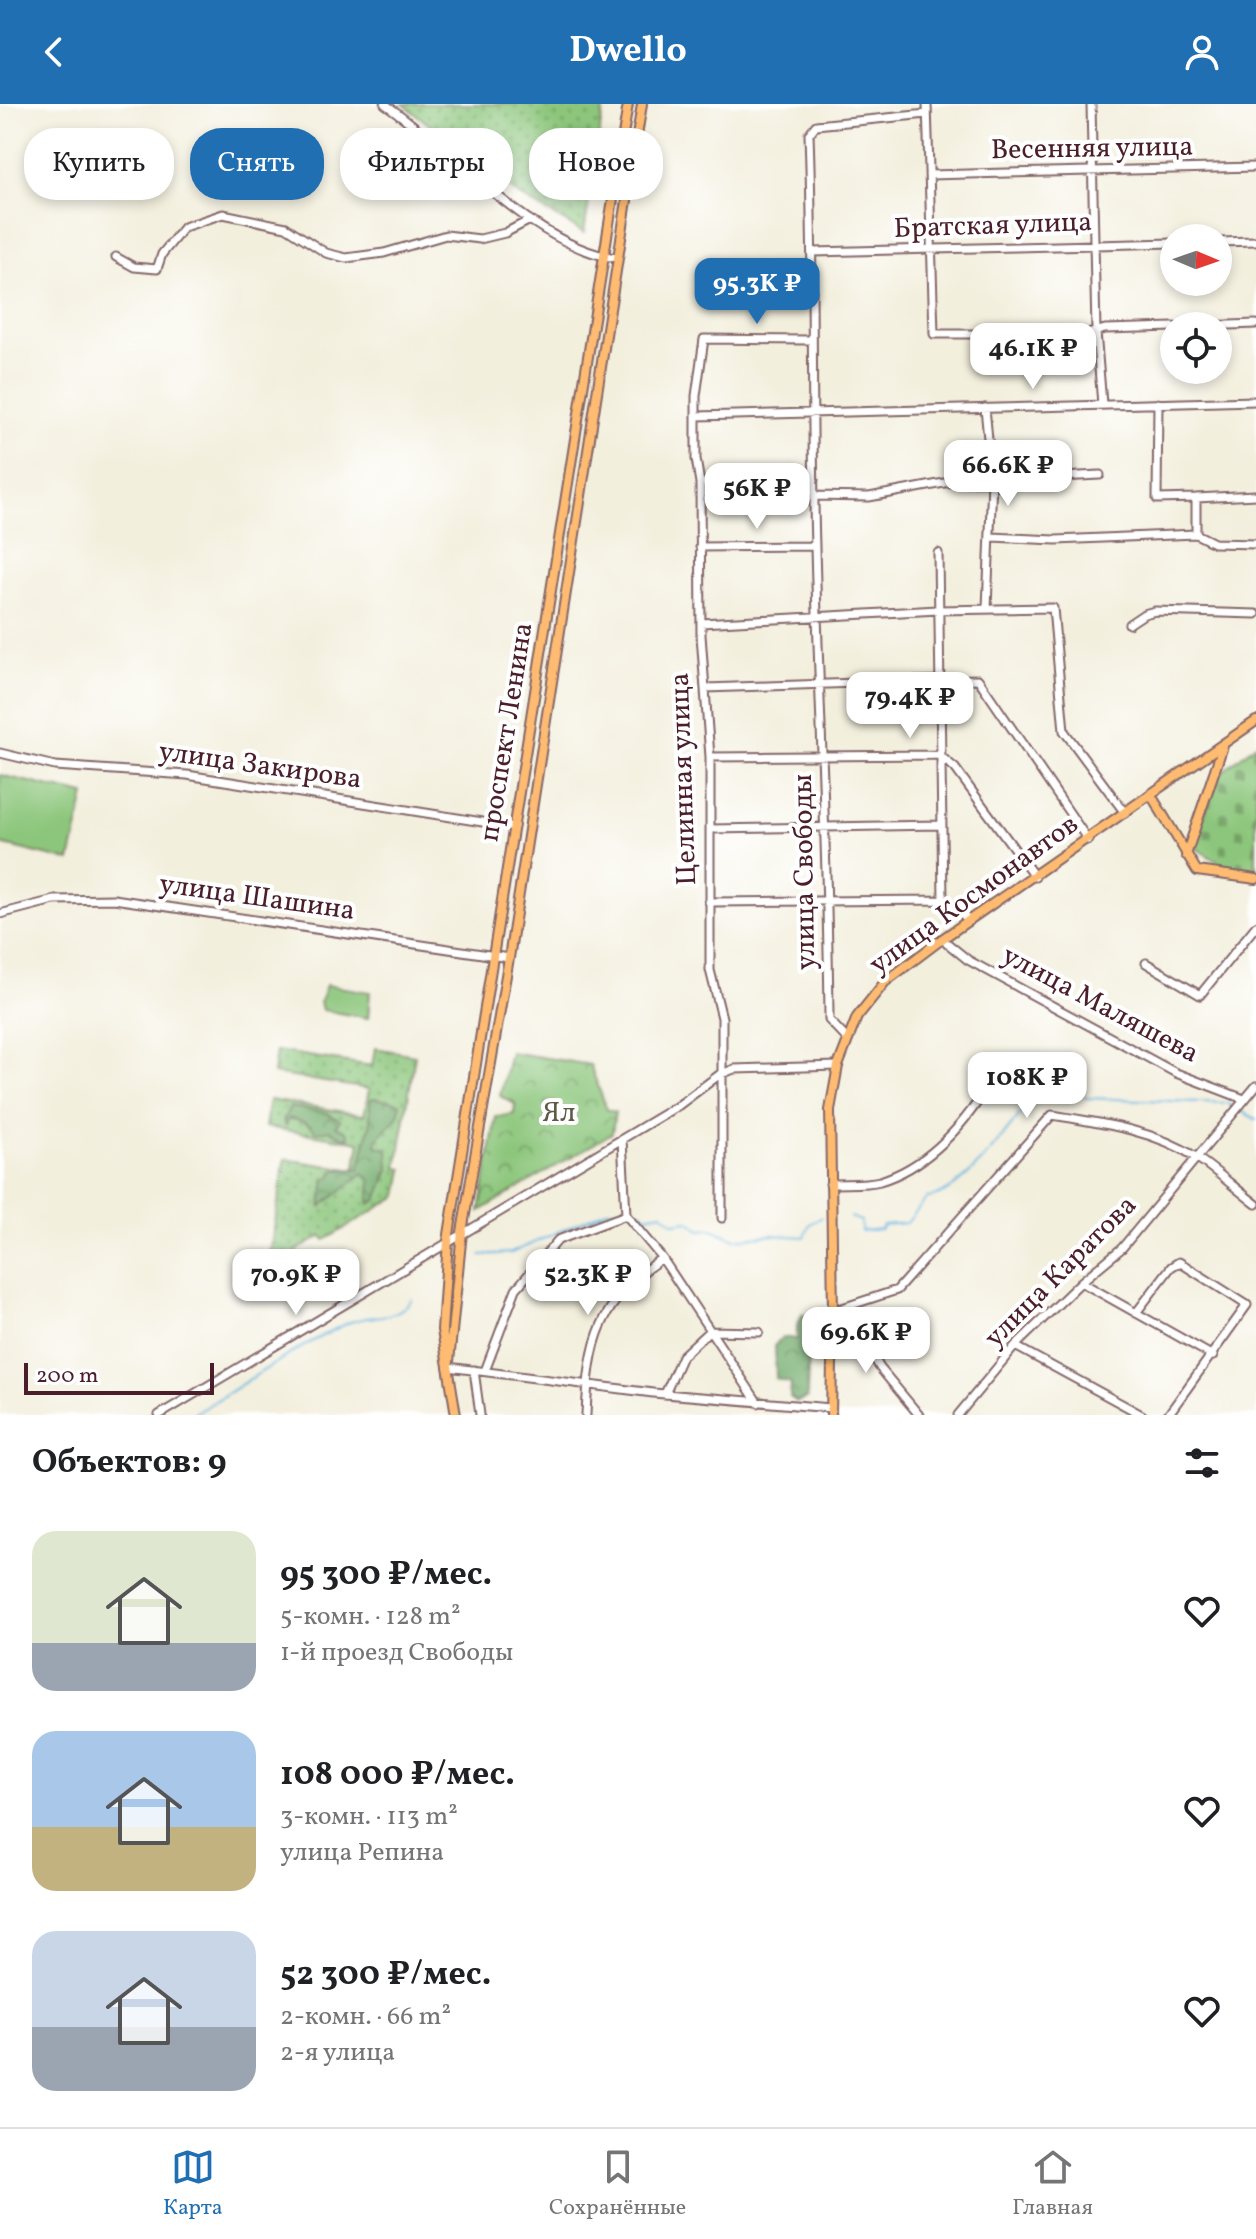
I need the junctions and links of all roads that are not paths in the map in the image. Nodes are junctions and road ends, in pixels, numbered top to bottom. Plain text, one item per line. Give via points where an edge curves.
1 (385, 104) edge
2 (628, 104) edge
3 (642, 104) edge
4 (927, 104) edge
5 (1091, 104) edge
6 (927, 114) junction
7 (1256, 167) edge
8 (1093, 172) junction
9 (929, 175) junction
10 (530, 220) junction
11 (1256, 241) edge
12 (1232, 242) edge
13 (1160, 243) edge
14 (1094, 245) junction
15 (933, 249) junction
16 (813, 252) junction
17 (116, 257) dead end
18 (603, 257) junction
19 (617, 258) junction
20 (1256, 324) edge
21 (1232, 325) edge
22 (1160, 328) edge
23 (1096, 332) junction
24 (810, 340) junction
25 (1256, 401) edge
26 (1158, 403) junction
27 (1102, 404) junction
28 (985, 408) junction
29 (812, 415) junction
30 (697, 416) junction
31 (1100, 475) dead end
32 (814, 480) junction
33 (992, 480) junction
34 (700, 483) junction
35 (1256, 495) edge
36 (814, 496) junction
37 (1196, 498) junction
38 (1196, 534) junction
39 (992, 537) junction
40 (1256, 544) edge
41 (815, 546) junction
42 (700, 547) junction
43 (938, 553) dead end
44 (987, 609) junction
45 (938, 610) junction
46 (1256, 614) edge
47 (817, 616) junction
48 (701, 623) junction
49 (1129, 624) dead end
50 (939, 682) junction
51 (537, 683) junction
52 (551, 685) junction
53 (820, 685) junction
54 (705, 688) junction
55 (1256, 721) edge
56 (1224, 743) junction
57 (0, 753) edge
58 (825, 755) junction
59 (939, 755) junction
60 (710, 757) junction
61 (1151, 795) junction
62 (1125, 813) junction
63 (940, 825) junction
64 (514, 827) junction
65 (826, 827) junction
66 (710, 829) junction
67 (1088, 840) junction
68 (1186, 855) junction
69 (1035, 877) junction
70 (1256, 879) edge
71 (828, 900) junction
72 (943, 900) junction
73 (709, 902) junction
74 (0, 914) edge
75 (969, 921) junction
76 (1256, 926) edge
77 (942, 939) junction
78 (494, 956) junction
79 (509, 958) junction
80 (1146, 963) dead end
81 (847, 1039) junction
82 (838, 1066) junction
83 (719, 1075) junction
84 (990, 1083) dead end
85 (1256, 1086) edge
86 (1244, 1099) junction
87 (622, 1139) junction
88 (1196, 1157) junction
89 (830, 1184) junction
90 (1256, 1204) edge
91 (626, 1215) junction
92 (722, 1218) dead end
93 (462, 1232) junction
94 (448, 1241) junction
95 (662, 1258) junction
96 (1081, 1282) junction
97 (833, 1311) junction
98 (1136, 1313) junction
99 (709, 1331) junction
100 (759, 1332) dead end
101 (1015, 1346) junction
102 (1213, 1356) junction
103 (448, 1367) junction
104 (474, 1370) junction
105 (485, 1371) junction
106 (587, 1386) junction
107 (665, 1394) junction
108 (758, 1403) junction
109 (831, 1412) edge
110 (159, 1415) edge
111 (456, 1415) edge
112 (480, 1415) edge
113 (586, 1415) edge
114 (919, 1415) edge
115 (958, 1415) edge
116 (1142, 1415) edge
117 (1168, 1415) edge

1 - 10 street
2 - 18 main road, проспект Ленина
3 - 19 main road, проспект Ленина
4 - 6 street
5 - 8 street
6 - 9 street
6 - 16 street, улица Свободы via 816,125 809,134
7 - 8 street, Весенняя улица
8 - 9 street, Весенняя улица
8 - 14 street
9 - 15 street
10 - 17 street via 480,239 446,235 346,258 326,253 286,227 223,214 184,227 157,269 134,267
10 - 18 street via 588,254
11 - 12 street
13 - 14 street, Братская улица
14 - 15 street, Братская улица
14 - 23 street
15 - 16 street, Братская улица
15 - 23 street via 934,334
16 - 24 street, улица Свободы
18 - 19 street
18 - 51 main road, проспект Ленина
19 - 52 main road, проспект Ленина
20 - 21 street
22 - 23 street
23 - 27 street
24 - 29 street, улица Свободы
24 - 30 street, Целинная улица via 704,339
25 - 26 street
26 - 27 street
26 - 37 street via 1157,499
27 - 28 street
28 - 29 street
28 - 33 street
29 - 30 street
29 - 32 street, улица Свободы
30 - 34 street, Целинная улица
31 - 33 street
32 - 34 street
32 - 36 street, улица Свободы
33 - 36 street via 869,497
33 - 39 street
34 - 42 street, Целинная улица
35 - 37 street
36 - 41 street, улица Свободы
37 - 38 street
38 - 39 street
38 - 40 street via 1214,543
39 - 44 street
41 - 42 street
41 - 47 street, улица Свободы
42 - 48 street, Целинная улица
43 - 45 street
44 - 45 street
44 - 62 street via 1053,608 1064,731
45 - 47 street
45 - 50 street
46 - 49 street via 1155,611
47 - 48 street
47 - 53 street, улица Свободы
48 - 54 street, Целинная улица
50 - 53 street
50 - 59 street
50 - 67 street via 978,679
51 - 52 main road
51 - 64 main road, проспект Ленина
52 - 79 main road, проспект Ленина
53 - 54 street
53 - 58 street, улица Свободы
54 - 60 street, Целинная улица
55 - 56 main road, улица Космонавтов
56 - 61 main road, улица Космонавтов
56 - 68 main road
57 - 64 street, улица Закирова via 55,766 187,775
58 - 59 street
58 - 60 street
58 - 65 street, улица Свободы
59 - 63 street
59 - 69 street via 955,768
60 - 66 street, Целинная улица
61 - 62 main road, улица Космонавтов
61 - 68 main road
62 - 67 main road, улица Космонавтов
63 - 65 street
63 - 72 street
64 - 78 main road, проспект Ленина
65 - 66 street
65 - 71 street, улица Свободы
66 - 73 street, Целинная улица
67 - 69 main road, улица Космонавтов
68 - 70 main road via 1205,874
69 - 75 main road, улица Космонавтов
71 - 72 street
71 - 73 street
71 - 81 street, улица Свободы via 829,1020
72 - 75 street
73 - 83 street, Целинная улица via 710,970 722,1018
74 - 78 street, улица Шашина via 54,900 114,899
75 - 77 main road, улица Космонавтов
76 - 80 street via 1200,995
77 - 81 main road, улица Космонавтов via 867,1000
77 - 86 street, улица Маляшева via 968,960 1176,1073
78 - 79 street, улица Шашина
78 - 94 main road, проспект Ленина
79 - 93 main road, проспект Ленина
81 - 82 main road, улица Космонавтов
82 - 83 street via 734,1069
82 - 89 main road, улица Космонавтов via 830,1110
83 - 87 street
83 - 92 street, Целинная улица
84 - 89 street via 939,1149 877,1182
85 - 86 street, улица Каратова
86 - 88 street, улица Каратова
87 - 91 street
87 - 93 street
88 - 90 street
88 - 96 street, улица Каратова via 1122,1248
88 - 97 street via 1133,1129 1052,1115 897,1290
89 - 97 main road, улица Космонавтов
91 - 95 street
91 - 105 street via 558,1240 516,1289
93 - 94 street
93 - 103 main road, проспект Ленина
94 - 103 main road, проспект Ленина via 442,1304
94 - 110 street
95 - 99 street
95 - 106 street via 617,1296 597,1338
96 - 98 street
96 - 101 street, улица Каратова
97 - 109 main road, улица Космонавтов
97 - 114 street via 850,1317 880,1368
98 - 102 street
98 - 102 street via 1171,1267 1186,1264 1247,1305
99 - 100 street
99 - 107 street via 682,1356
99 - 108 street
101 - 115 street, улица Каратова
101 - 116 street
102 - 117 street
103 - 104 street
103 - 111 main road, проспект Ленина
104 - 105 street
104 - 112 street
105 - 106 street
106 - 107 street
106 - 113 street
107 - 108 street
108 - 109 street

